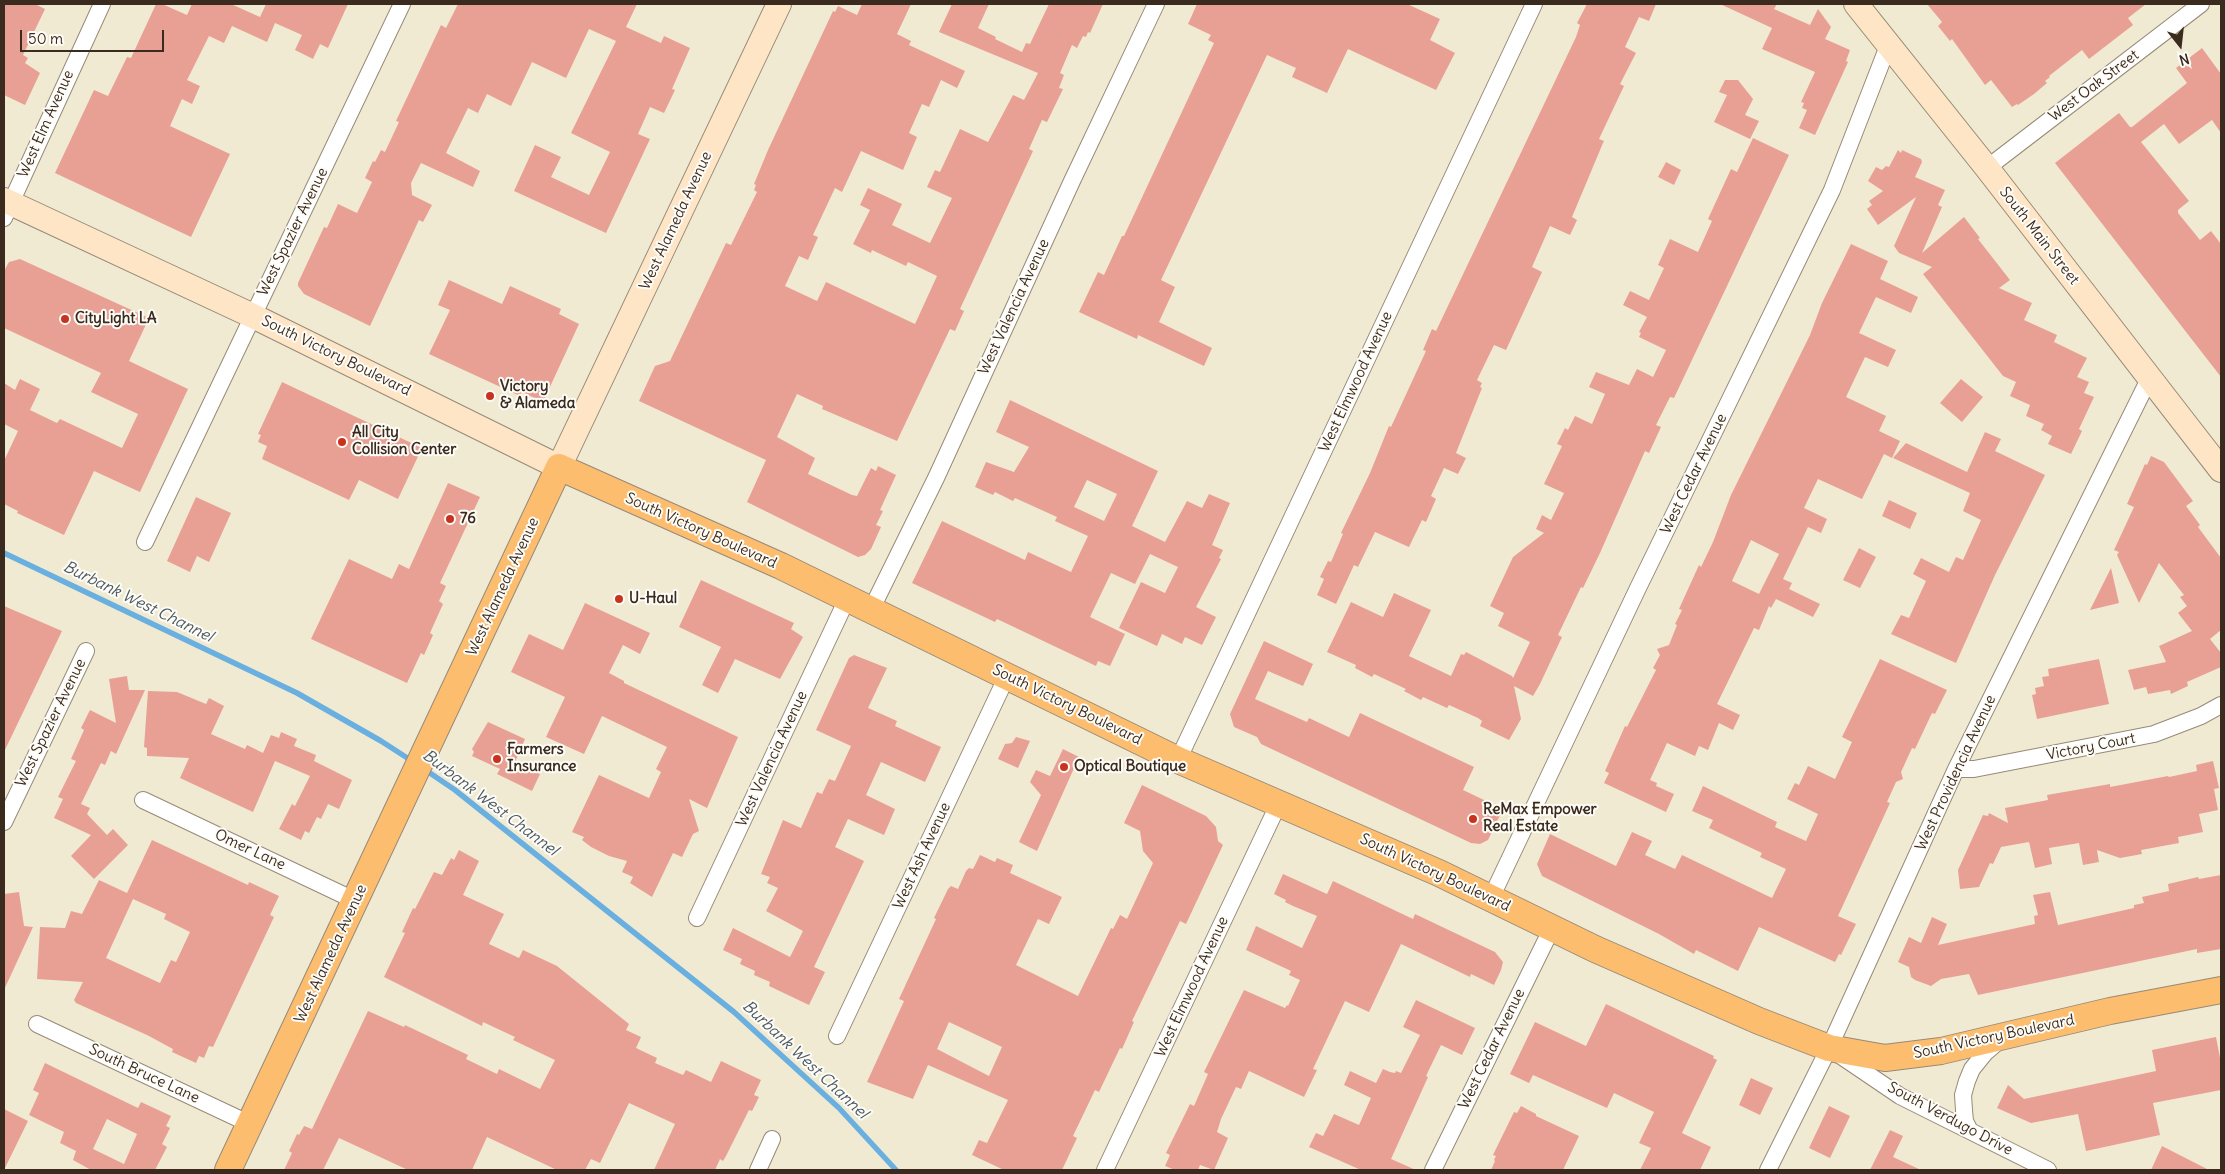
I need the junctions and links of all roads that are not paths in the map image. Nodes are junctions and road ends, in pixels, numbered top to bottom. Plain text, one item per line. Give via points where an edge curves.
1 (102, 4) edge
2 (402, 4) edge
3 (779, 4) edge
4 (1156, 4) edge
5 (1534, 4) edge
6 (1856, 4) edge
7 (2201, 4) edge
8 (1888, 46) junction
9 (1987, 168) junction
10 (6, 207) edge
11 (253, 316) junction
12 (2150, 379) junction
13 (559, 467) junction
14 (2221, 470) edge
15 (146, 542) dead end
16 (847, 599) junction
17 (871, 610) junction
18 (86, 651) dead end
19 (1007, 676) junction
20 (2221, 705) edge
21 (1178, 760) junction
22 (1956, 769) junction
23 (144, 800) dead end
24 (1279, 803) junction
25 (4, 822) edge
26 (1491, 898) junction
27 (356, 901) junction
28 (697, 918) dead end
29 (1552, 928) junction
30 (2221, 990) edge
31 (37, 1024) dead end
32 (836, 1036) dead end
33 (2004, 1036) junction
34 (1829, 1048) junction
35 (250, 1124) junction
36 (1970, 1131) junction
37 (772, 1140) dead end
38 (228, 1170) edge
39 (758, 1170) edge
40 (1105, 1170) edge
41 (1433, 1170) edge
42 (1768, 1170) edge
43 (2048, 1170) edge

1 - 10 street, West Elm Avenue
2 - 11 street, West Spazier Avenue
3 - 13 main road, West Alameda Avenue
4 - 17 street, West Valencia Avenue via 936,478
5 - 21 street, West Elmwood Avenue
6 - 8 main road, South Main Street
7 - 9 street, West Oak Street
8 - 9 main road, South Main Street
8 - 26 street, West Cedar Avenue via 1832,190
9 - 12 main road, South Main Street
10 - 11 main road, South Victory Boulevard
11 - 13 main road, South Victory Boulevard
11 - 15 street, West Spazier Avenue
12 - 14 main road, South Main Street
12 - 22 street, West Providencia Avenue
13 - 16 main road, South Victory Boulevard
13 - 27 main road, West Alameda Avenue
16 - 17 main road, South Victory Boulevard
16 - 28 street, West Valencia Avenue
17 - 19 main road, South Victory Boulevard
18 - 25 street, West Spazier Avenue
19 - 21 main road, South Victory Boulevard
19 - 32 street, West Ash Avenue
20 - 22 street, Victory Court via 2154,734 1974,769
21 - 24 main road, South Victory Boulevard
22 - 34 street, West Providencia Avenue
23 - 27 street, Omer Lane
24 - 26 main road, South Victory Boulevard
24 - 40 street, West Elmwood Avenue
26 - 29 main road, South Victory Boulevard
27 - 35 main road, West Alameda Avenue
29 - 34 main road, South Victory Boulevard via 1759,1021
29 - 41 street, West Cedar Avenue
30 - 33 main road, South Victory Boulevard
31 - 35 street, South Bruce Lane
33 - 34 main road, South Victory Boulevard via 1941,1051 1886,1058
33 - 36 street via 1985,1053 1967,1081 1963,1095 1965,1121
34 - 36 street, South Verdugo Drive via 1900,1096
34 - 42 street, West Providencia Avenue
35 - 38 main road, West Alameda Avenue
36 - 43 street, South Verdugo Drive
37 - 39 street

